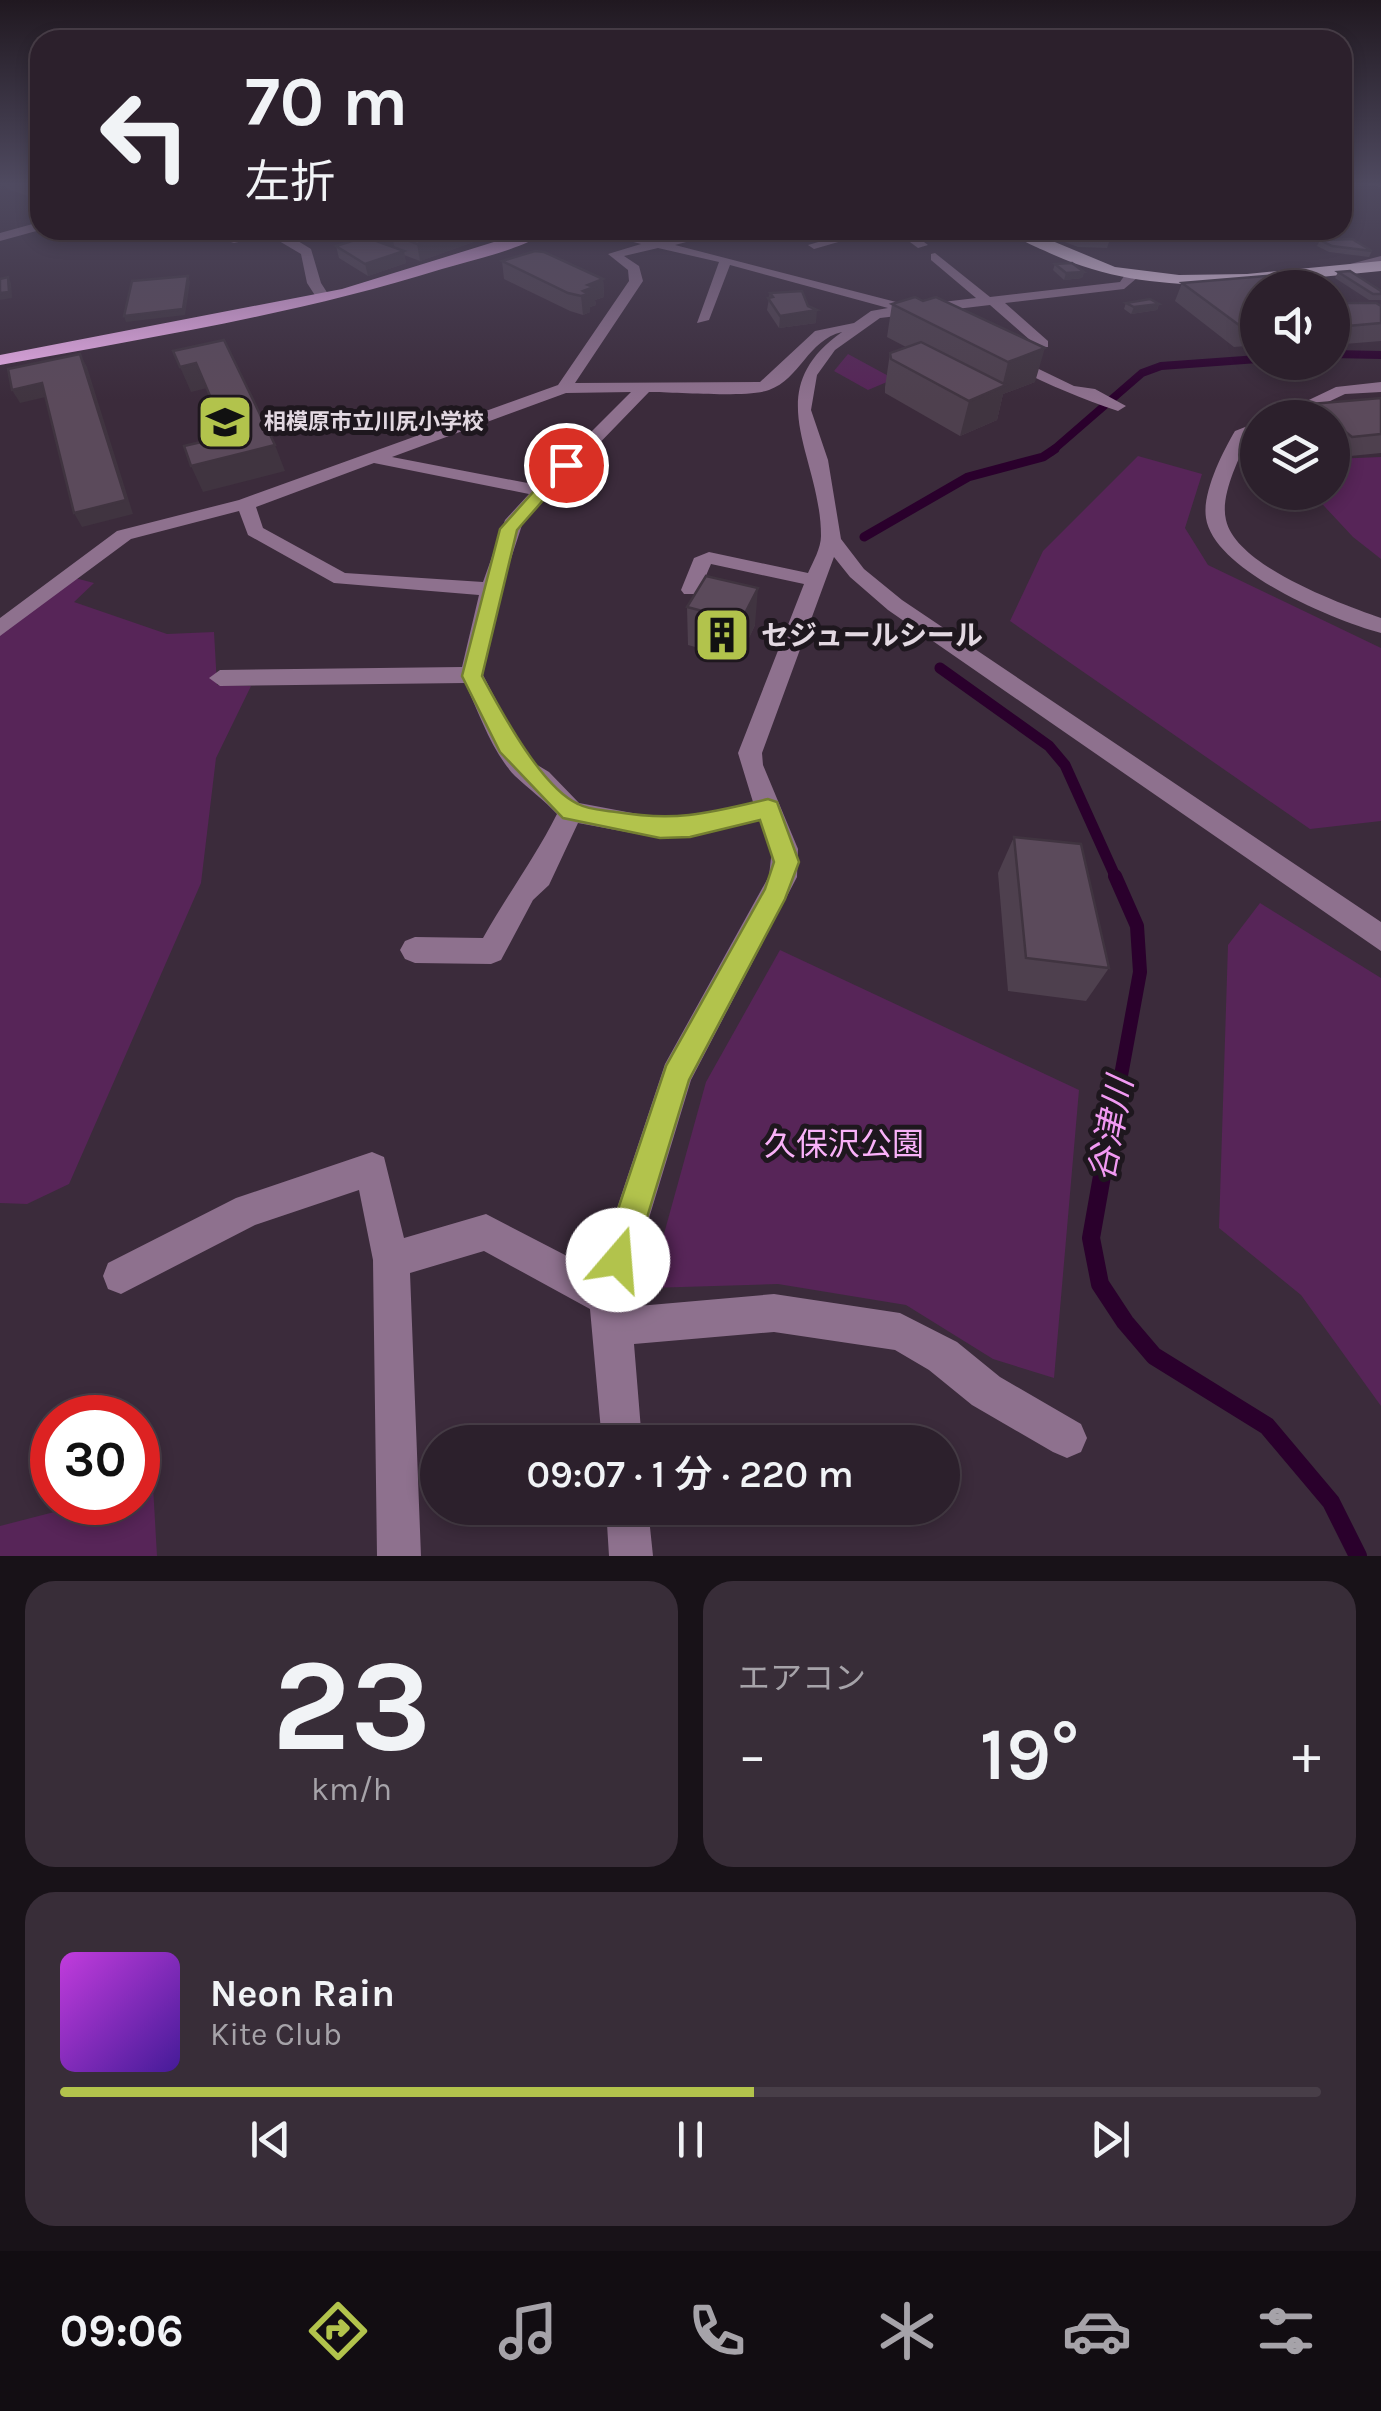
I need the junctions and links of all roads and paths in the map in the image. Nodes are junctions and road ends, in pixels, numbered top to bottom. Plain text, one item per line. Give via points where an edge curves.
1 (308, 255) edge
2 (471, 255) edge
3 (615, 255) edge
4 (710, 255) edge
5 (1068, 255) edge
6 (935, 257) dead end
7 (726, 260) junction
8 (1381, 263) edge
9 (781, 275) junction
10 (1132, 275) junction
11 (792, 288) edge
12 (322, 297) junction
13 (694, 298) dead end
14 (711, 300) junction
15 (990, 300) junction
16 (906, 309) junction
17 (702, 320) dead end
18 (855, 326) junction
19 (946, 328) edge
20 (1043, 344) edge
21 (999, 355) edge
22 (0, 360) edge
23 (564, 388) junction
24 (1381, 388) edge
25 (643, 389) junction
26 (1320, 400) edge
27 (1118, 406) dead end
28 (1240, 436) edge
29 (376, 459) junction
30 (540, 491) junction
31 (246, 504) junction
32 (830, 540) junction
33 (813, 580) junction
34 (491, 589) junction
35 (691, 590) dead end
36 (1381, 626) edge
37 (0, 628) edge
38 (472, 676) junction
39 (220, 678) dead end
40 (768, 808) junction
41 (571, 812) junction
42 (1381, 938) edge
43 (415, 950) dead end
44 (391, 1260) junction
45 (122, 1276) dead end
46 (610, 1312) junction
47 (620, 1425) edge
48 (1067, 1438) dead end
49 (628, 1525) edge
50 (399, 1556) edge
51 (631, 1556) edge

1 - 12 street
2 - 12 main road
3 - 23 street via 634,269 636,280
4 - 7 street
5 - 10 highway
6 - 15 street
7 - 9 street
7 - 14 street
8 - 10 highway via 1205,280
9 - 11 street
9 - 16 street
10 - 15 street via 1124,285
12 - 22 main road
13 - 14 street
14 - 17 street
15 - 16 street
15 - 20 street
16 - 18 street
16 - 19 street
18 - 25 street via 818,335 763,387
18 - 32 street via 809,375 802,400
21 - 27 street
23 - 25 street
23 - 29 street
24 - 26 street via 1342,390
25 - 30 street
28 - 36 street via 1215,516 1223,536 1265,573
29 - 30 street
29 - 31 street
30 - 34 street via 508,529
31 - 34 street via 256,530 330,576
31 - 37 street via 124,535
32 - 33 street
32 - 42 street via 896,605
33 - 35 street via 709,558 700,562
33 - 40 street via 750,752
34 - 38 street
38 - 39 street
38 - 41 street via 517,758
40 - 41 street via 660,828
40 - 46 street via 785,849 783,877 676,1076
41 - 43 street via 491,951
44 - 45 street via 372,1169 248,1210
44 - 46 street via 486,1232
44 - 50 street
46 - 47 street
46 - 48 street via 774,1313 900,1332
49 - 51 street

